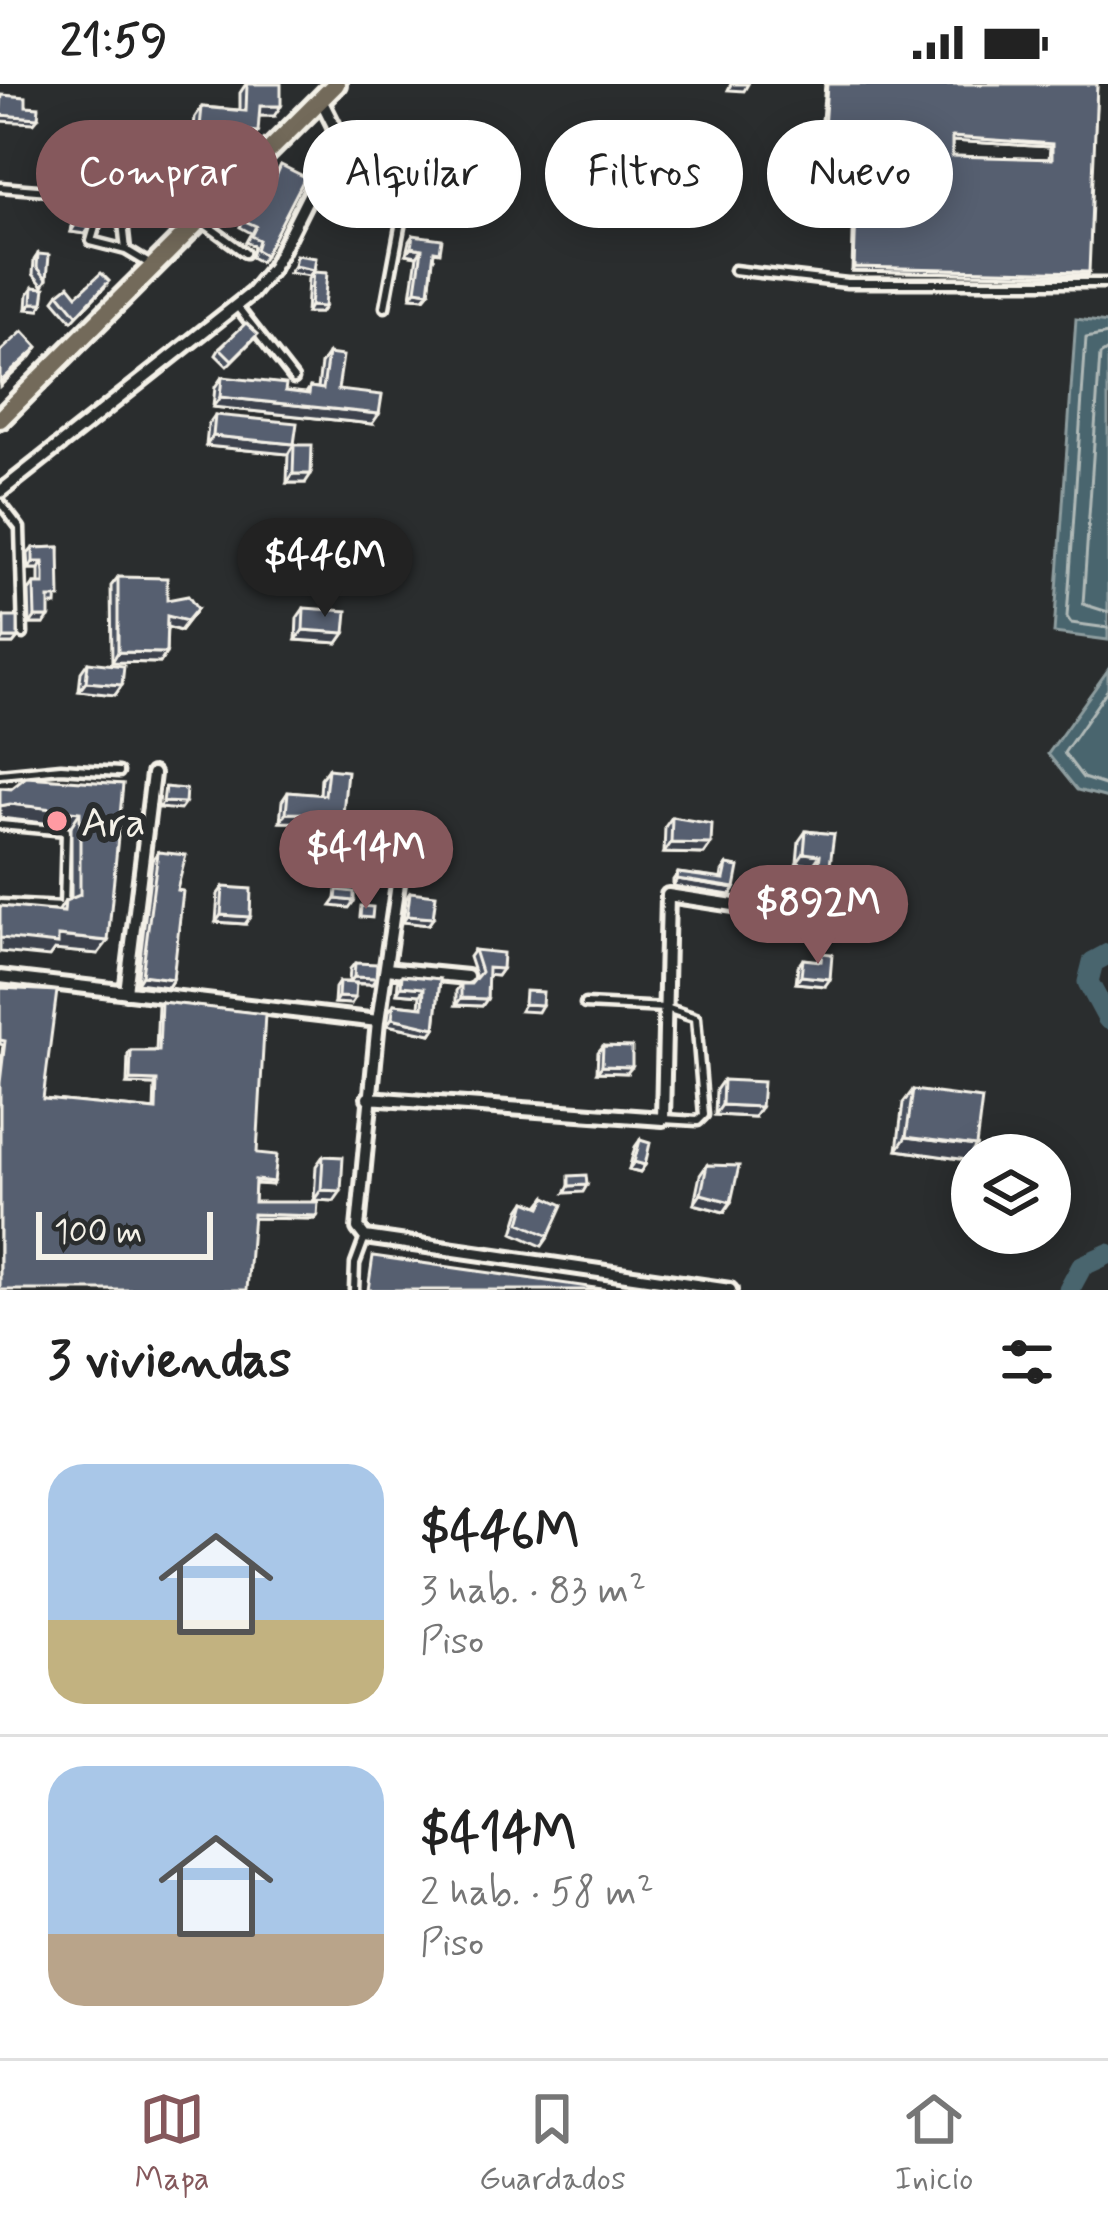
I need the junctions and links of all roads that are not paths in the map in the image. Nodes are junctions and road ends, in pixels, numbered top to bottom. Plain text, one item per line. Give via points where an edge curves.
1 (336, 84) edge
2 (321, 100) junction
3 (331, 120) edge
4 (279, 140) edge
5 (0, 187) edge
6 (36, 189) edge
7 (303, 212) edge
8 (95, 228) edge
9 (124, 228) edge
10 (188, 228) edge
11 (210, 228) edge
12 (400, 228) edge
13 (126, 250) junction
14 (245, 253) dead end
15 (151, 265) junction
16 (734, 270) dead end
17 (1108, 284) edge
18 (236, 305) junction
19 (385, 307) dead end
20 (294, 380) dead end
21 (0, 419) edge
22 (0, 497) edge
23 (23, 634) edge
24 (118, 772) dead end
25 (153, 773) dead end
26 (0, 774) edge
27 (0, 825) edge
28 (399, 877) dead end
29 (0, 904) edge
30 (832, 920) dead end
31 (386, 969) junction
32 (0, 977) edge
33 (466, 977) dead end
34 (126, 992) junction
35 (585, 1004) dead end
36 (666, 1008) junction
37 (378, 1021) junction
38 (368, 1098) junction
39 (663, 1119) junction
40 (364, 1237) junction
41 (354, 1290) edge
42 (730, 1290) edge

1 - 2 main road
2 - 3 street
2 - 4 main road
5 - 6 lane
7 - 18 street via 273,267
8 - 13 lane via 91,241
9 - 13 lane
10 - 15 main road
11 - 14 lane
12 - 19 lane
13 - 15 lane
15 - 21 main road
16 - 17 lane via 847,283
18 - 20 lane
18 - 22 street
22 - 23 lane via 20,528
24 - 26 lane
25 - 34 street
27 - 29 lane via 66,831 64,907
28 - 31 street
30 - 36 street via 668,895
31 - 33 street
31 - 37 street
32 - 34 street
34 - 37 street
35 - 36 lane
36 - 39 street
36 - 39 lane via 698,1022 704,1115
37 - 38 street
38 - 39 street
38 - 40 street via 358,1228
40 - 41 lane
40 - 42 street

